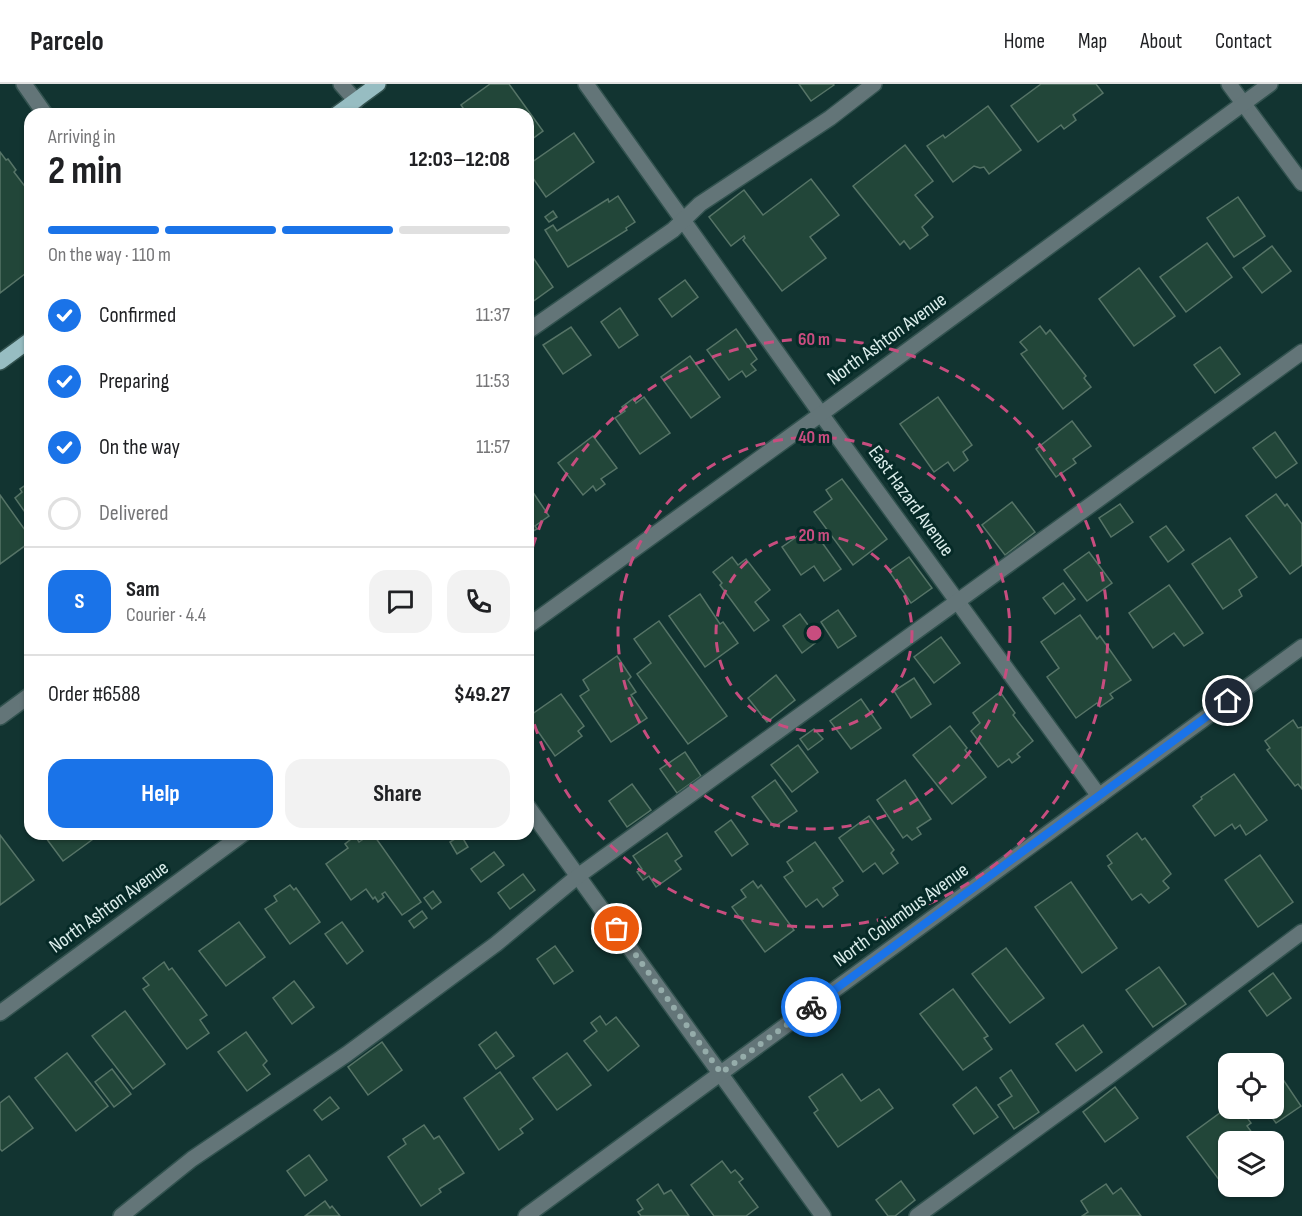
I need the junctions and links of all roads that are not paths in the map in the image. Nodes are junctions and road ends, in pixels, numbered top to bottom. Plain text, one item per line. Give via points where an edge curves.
1 (24, 84) edge
2 (341, 84) edge
3 (378, 84) edge
4 (586, 84) edge
5 (873, 84) edge
6 (1229, 84) edge
7 (1270, 84) edge
8 (356, 101) junction
9 (1243, 103) junction
10 (41, 108) edge
11 (346, 108) edge
12 (1302, 183) edge
13 (683, 220) junction
14 (534, 327) edge
15 (24, 344) edge
16 (1302, 352) edge
17 (0, 362) edge
18 (821, 414) junction
19 (958, 601) junction
20 (534, 622) edge
21 (1302, 647) edge
22 (24, 699) edge
23 (0, 717) edge
24 (1099, 796) junction
25 (534, 815) edge
26 (235, 840) edge
27 (578, 876) junction
28 (1302, 932) edge
29 (0, 1013) edge
30 (721, 1073) junction
31 (121, 1216) edge
32 (526, 1216) edge
33 (823, 1216) edge
34 (917, 1216) edge

1 - 10 street
2 - 8 street
3 - 8 main road
4 - 13 street, East Hazard Avenue
5 - 13 street via 830,118 700,204
6 - 9 street
7 - 9 street, North Ashton Avenue
8 - 11 main road
9 - 12 street
9 - 18 street, North Ashton Avenue
13 - 14 street
13 - 18 street, East Hazard Avenue
15 - 17 main road
16 - 19 street
18 - 19 street, East Hazard Avenue
18 - 20 street, North Ashton Avenue
19 - 24 street, East Hazard Avenue
19 - 27 street
21 - 24 street, North Columbus Avenue
22 - 23 street
24 - 30 street, North Columbus Avenue
25 - 27 street
26 - 29 street, North Ashton Avenue
27 - 30 street
27 - 31 street via 496,944 347,1054 192,1159
28 - 34 street
30 - 32 street, North Columbus Avenue
30 - 33 street

